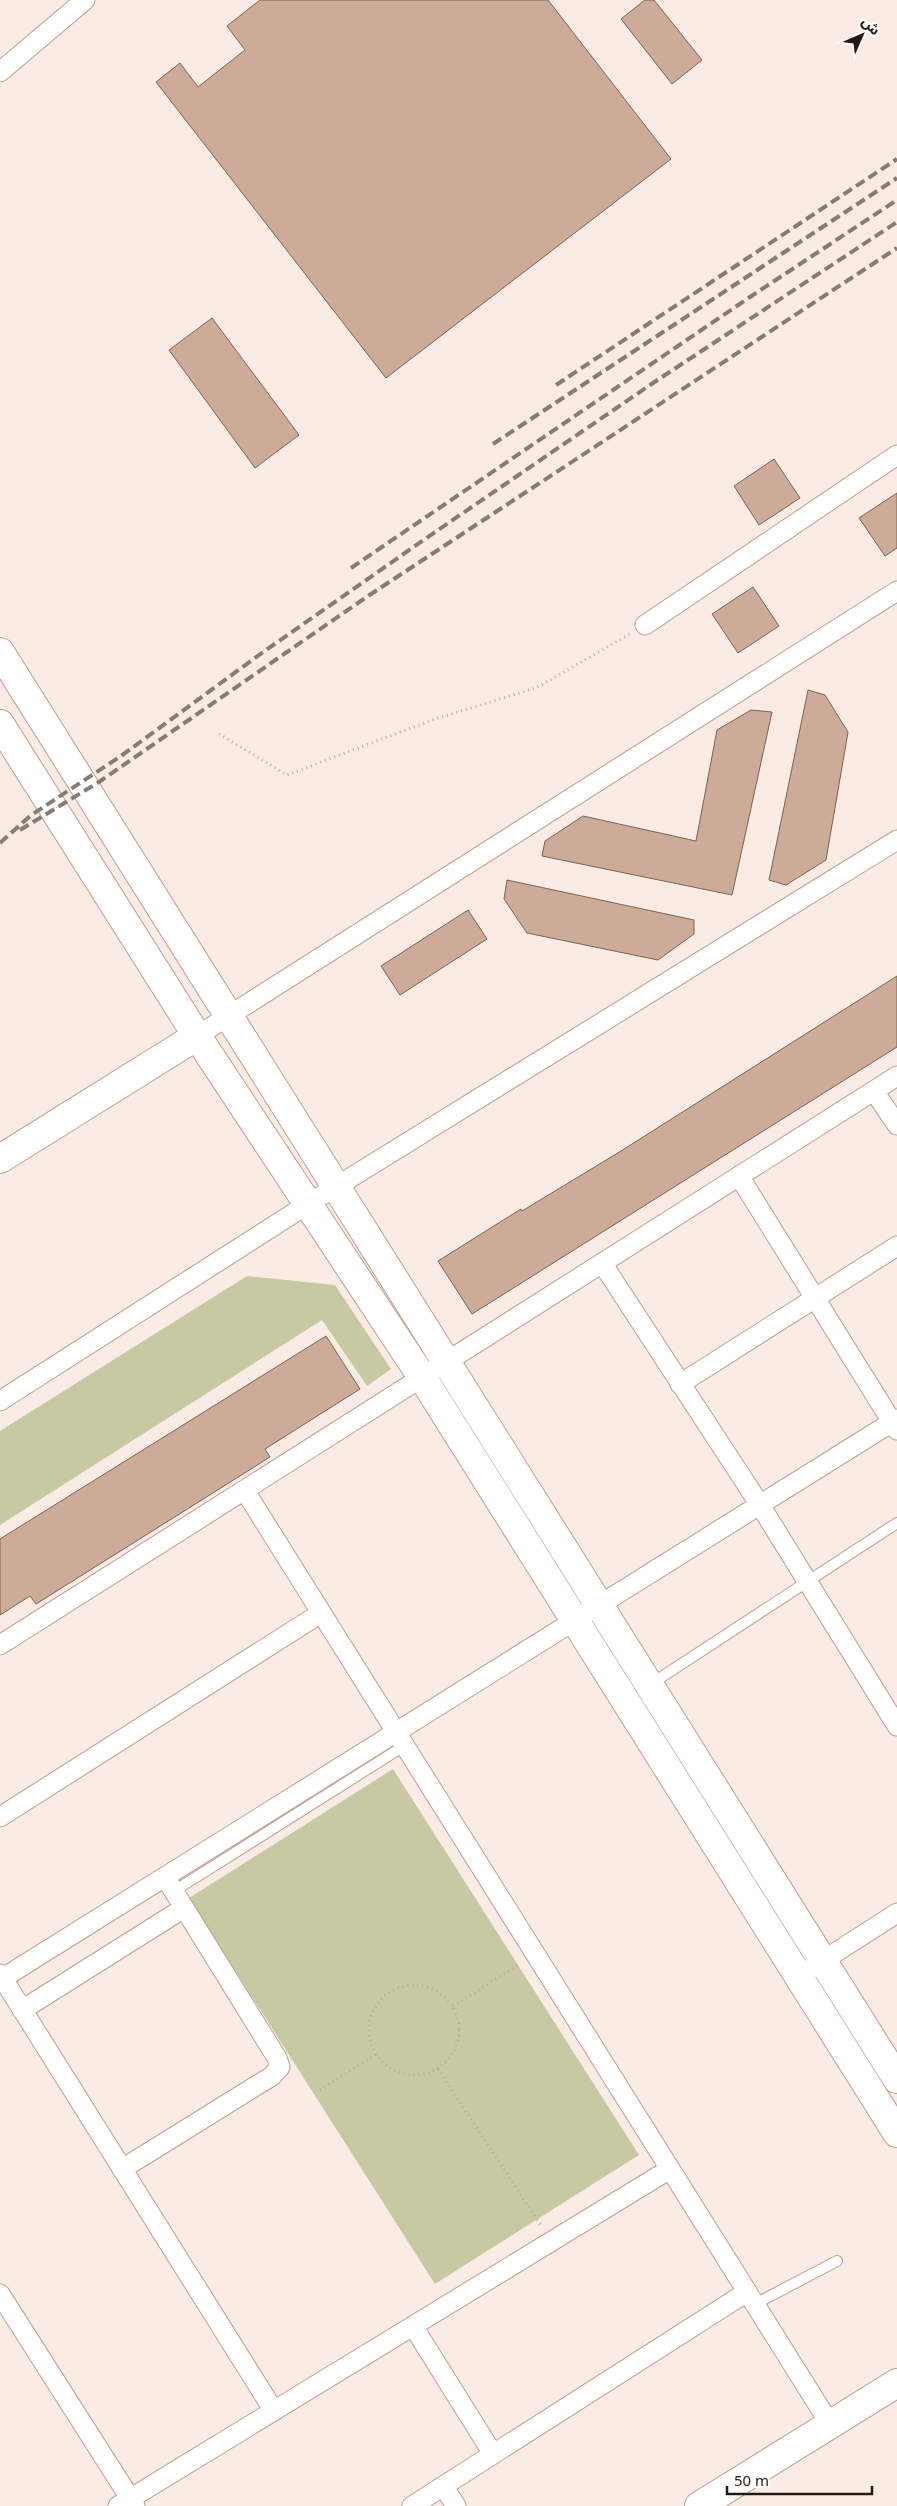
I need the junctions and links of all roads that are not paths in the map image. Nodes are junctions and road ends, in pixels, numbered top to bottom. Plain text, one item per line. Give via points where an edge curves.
1 (85, 0) edge
2 (0, 72) edge
3 (897, 455) edge
4 (897, 591) edge
5 (645, 625) road end
6 (0, 652) edge
7 (0, 724) edge
8 (897, 840) edge
9 (228, 1016) junction
10 (198, 1036) junction
11 (897, 1076) edge
12 (874, 1091) junction
13 (897, 1125) edge
14 (0, 1159) edge
15 (739, 1176) junction
16 (336, 1188) junction
17 (308, 1204) junction
18 (897, 1246) edge
19 (602, 1263) junction
20 (816, 1298) junction
21 (446, 1362) junction
22 (422, 1377) junction
23 (680, 1384) junction
24 (0, 1401) edge
25 (895, 1424) edge
26 (245, 1491) junction
27 (760, 1505) junction
28 (897, 1523) edge
29 (807, 1582) junction
30 (598, 1606) junction
31 (321, 1613) junction
32 (575, 1621) junction
33 (0, 1645) edge
34 (657, 1680) dead end
35 (897, 1726) edge
36 (400, 1739) junction
37 (0, 1816) edge
38 (169, 1884) junction
39 (184, 1908) junction
40 (897, 1913) edge
41 (823, 1961) junction
42 (1, 1976) edge
43 (799, 1976) junction
44 (22, 2010) junction
45 (897, 2080) edge
46 (897, 2133) edge
47 (122, 2169) junction
48 (670, 2169) junction
49 (837, 2261) dead end
50 (0, 2294) edge
51 (751, 2298) junction
52 (413, 2326) junction
53 (897, 2383) edge
54 (274, 2411) junction
55 (830, 2424) junction
56 (493, 2454) junction
57 (443, 2486) junction
58 (128, 2504) edge
59 (703, 2505) edge
60 (412, 2506) edge
61 (456, 2506) edge

1 - 2 street
3 - 5 street
4 - 9 street
6 - 9 street
7 - 10 street
8 - 16 street
9 - 10 street
9 - 16 street
10 - 14 street
10 - 17 street
11 - 12 street
12 - 13 street
12 - 15 street
15 - 19 street
15 - 20 street
16 - 17 street
16 - 21 street
17 - 22 street
17 - 24 street
18 - 20 street
19 - 21 street
19 - 23 street
20 - 23 street
20 - 25 street
21 - 22 street
21 - 30 street
22 - 26 street
22 - 32 street
23 - 27 street
25 - 27 street
26 - 31 street
26 - 33 street
27 - 29 street
27 - 30 street
28 - 29 lane
29 - 34 lane
29 - 35 street
30 - 32 street
30 - 41 street
31 - 36 street
31 - 37 street
32 - 36 street
32 - 43 street
36 - 38 street
36 - 48 street
38 - 39 street
38 - 42 street
39 - 44 street
39 - 47 street via 280,2067 272,2076
40 - 41 street
41 - 43 street
41 - 45 street
42 - 44 street
43 - 46 street
44 - 47 street
47 - 54 street
48 - 51 street
48 - 52 street
49 - 51 lane
50 - 58 street
51 - 55 street
51 - 56 street
52 - 54 street
52 - 56 street
53 - 55 street
54 - 58 street
55 - 59 street
56 - 57 street
57 - 60 street
57 - 61 street

